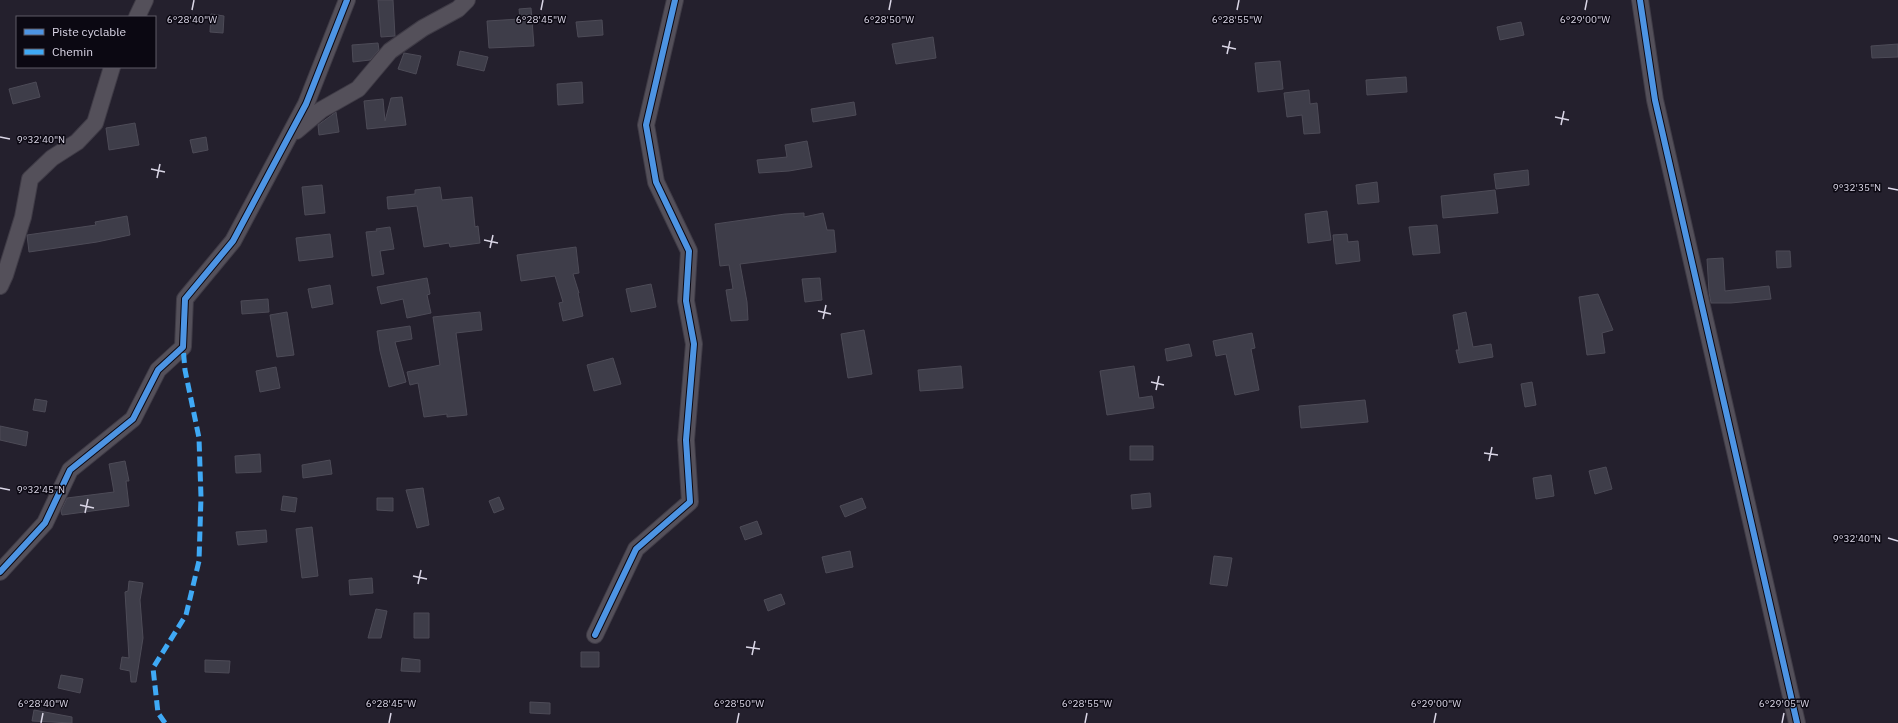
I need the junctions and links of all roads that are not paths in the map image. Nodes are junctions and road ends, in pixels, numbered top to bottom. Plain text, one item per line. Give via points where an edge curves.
1 (145, 0) edge
2 (347, 0) edge
3 (467, 0) edge
4 (675, 0) edge
5 (1640, 0) edge
6 (137, 16) edge
7 (112, 68) edge
8 (286, 140) junction
9 (0, 286) edge
10 (0, 572) edge
11 (595, 635) dead end
12 (1797, 723) edge

1 - 6 street
2 - 8 street via 306,104
3 - 8 street via 458,9 422,28 390,51 358,88 321,110
4 - 11 street via 646,125 656,182 690,251 686,302 694,344 686,440 690,502 636,549
5 - 12 street via 1655,100
7 - 9 street via 95,123 77,142 52,158 30,179 23,217
8 - 10 street via 233,241 185,299 183,347 158,370 133,419 70,470 45,523

